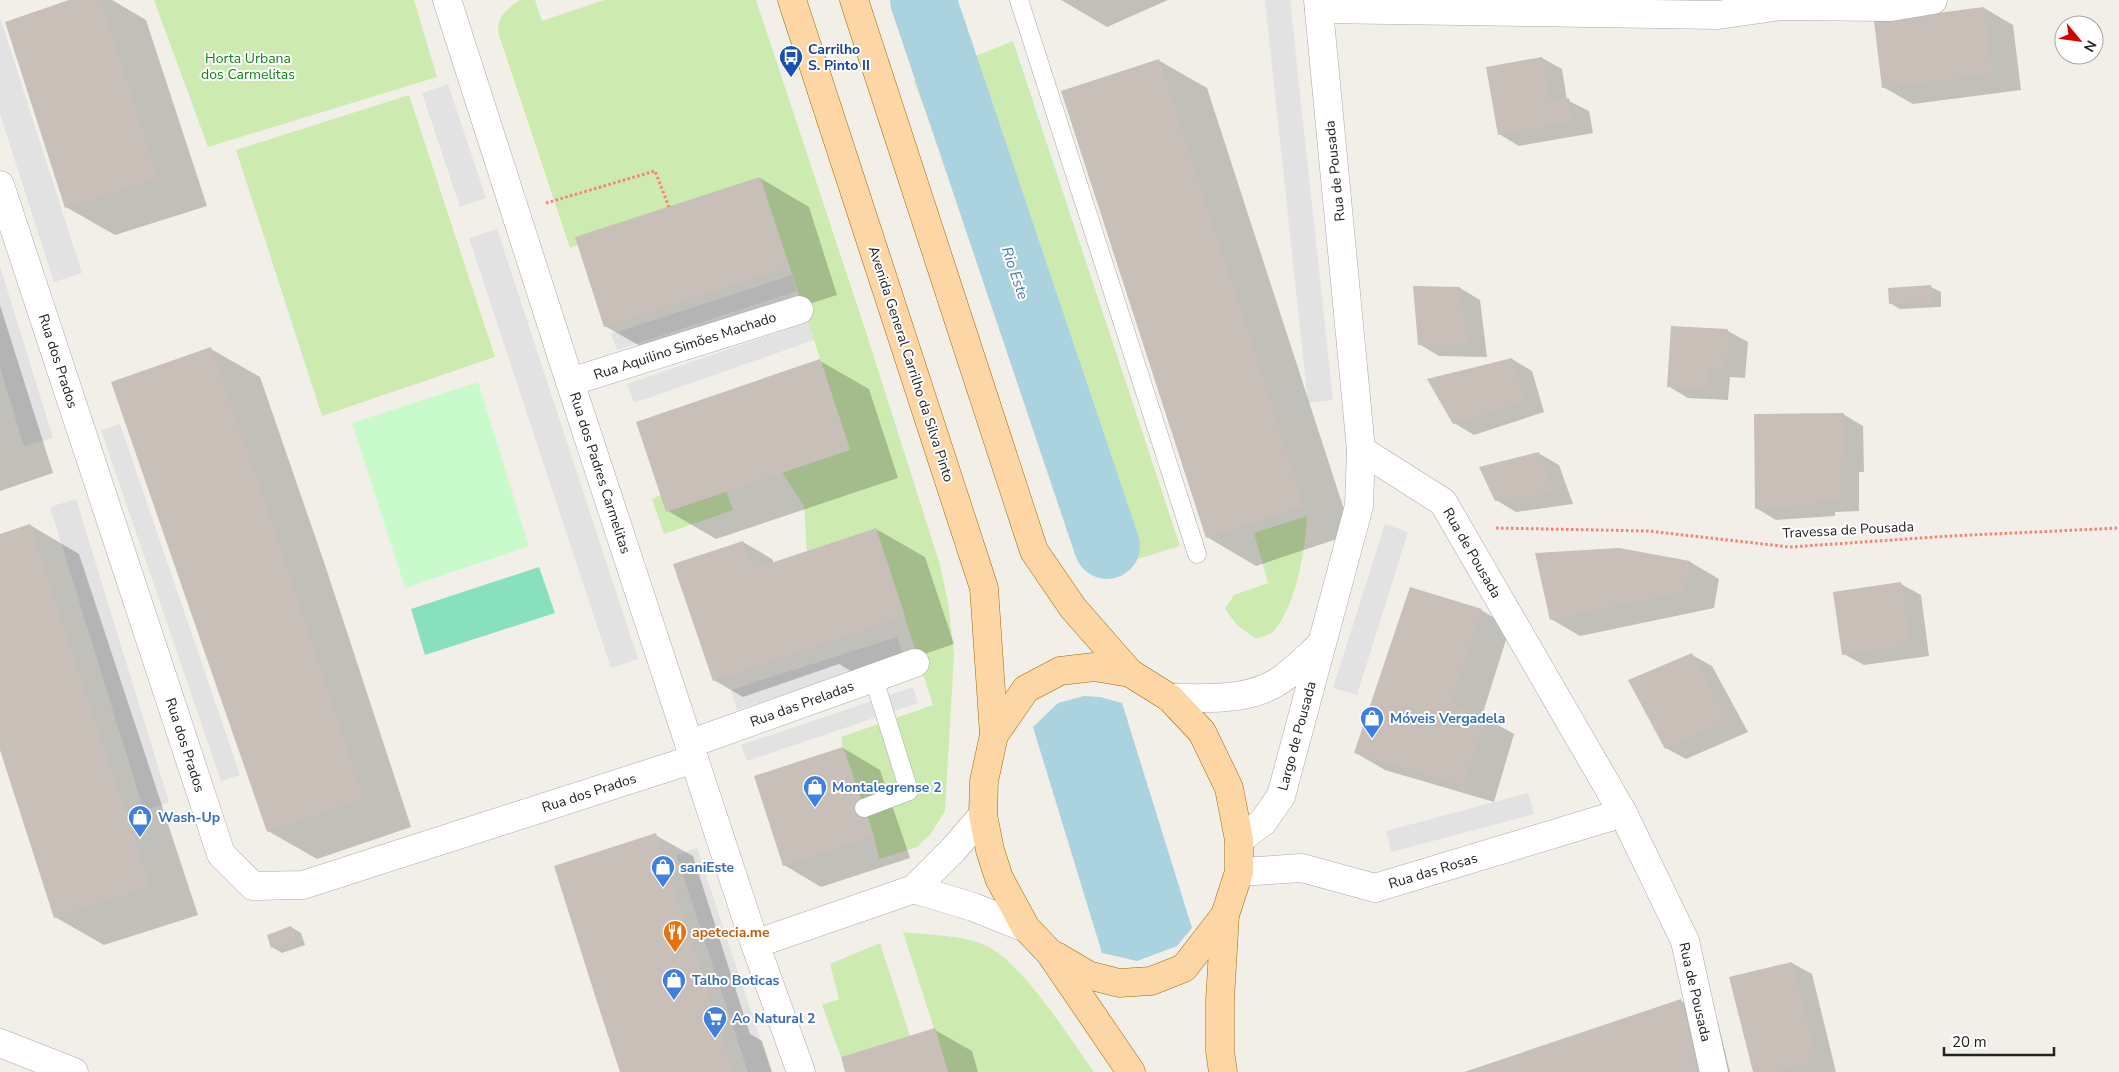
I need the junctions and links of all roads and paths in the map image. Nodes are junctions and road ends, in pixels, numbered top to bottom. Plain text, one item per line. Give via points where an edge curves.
1 (448, 0) edge
2 (792, 0) edge
3 (854, 0) edge
4 (1019, 0) edge
5 (1933, 0) edge
6 (1318, 4) edge
7 (0, 185) edge
8 (668, 207) dead end
9 (516, 212) junction
10 (799, 310) dead end
11 (570, 382) junction
12 (1361, 450) junction
13 (1458, 528) junction
14 (2119, 528) edge
15 (1197, 554) dead end
16 (1321, 645) junction
17 (915, 663) dead end
18 (1130, 673) junction
19 (874, 679) junction
20 (1170, 698) junction
21 (994, 735) junction
22 (692, 752) junction
23 (864, 808) dead end
24 (1623, 813) junction
25 (983, 814) junction
26 (1239, 840) junction
27 (1239, 872) junction
28 (914, 889) junction
29 (1225, 915) junction
30 (1026, 928) junction
31 (755, 944) junction
32 (1050, 953) junction
33 (0, 1043) edge
34 (74, 1072) edge
35 (801, 1072) edge
36 (1131, 1072) edge
37 (1223, 1072) edge
38 (1714, 1072) edge

1 - 9 street, Rua dos Padres Carmelitas
2 - 21 main road, Avenida General Carrilho da Silva Pinto via 984,588
3 - 18 main road via 1034,551 1073,608
4 - 15 lane
5 - 6 street via 1891,7 1780,6 1718,15
6 - 12 street, Rua de Pousada
7 - 22 street, Rua dos Prados via 221,854 253,886 303,885
8 - 9 path via 655,171
9 - 11 street, Rua dos Padres Carmelitas
10 - 11 street, Rua Aquilino Simões Machado
11 - 22 street, Rua dos Padres Carmelitas
12 - 13 street, Rua de Pousada via 1443,502
12 - 16 street, Largo de Pousada via 1359,506
13 - 14 path, Travessa de Pousada via 1648,531 1790,547
13 - 24 street, Rua de Pousada
16 - 20 street, Largo de Pousada via 1285,678 1250,695
16 - 26 street, Largo de Pousada via 1281,796 1263,822
17 - 19 street, Rua das Preladas
18 - 20 main road
18 - 21 main road via 1094,667 1060,671 1026,689
19 - 22 street, Rua das Preladas
19 - 23 lane via 910,791
20 - 26 main road via 1202,732 1226,780
21 - 25 main road via 984,780
22 - 31 street, Rua dos Padres Carmelitas
24 - 27 street, Rua das Rosas via 1374,888 1302,868
24 - 38 street, Rua de Pousada via 1685,942
25 - 28 street
25 - 30 main road via 1000,878
26 - 27 main road
27 - 29 main road
28 - 30 street
28 - 31 street
29 - 32 main road via 1184,968 1151,981 1119,983 1088,975
29 - 37 main road via 1220,1000
30 - 32 main road
31 - 35 street, Rua dos Padres Carmelitas
32 - 36 main road
33 - 34 street

